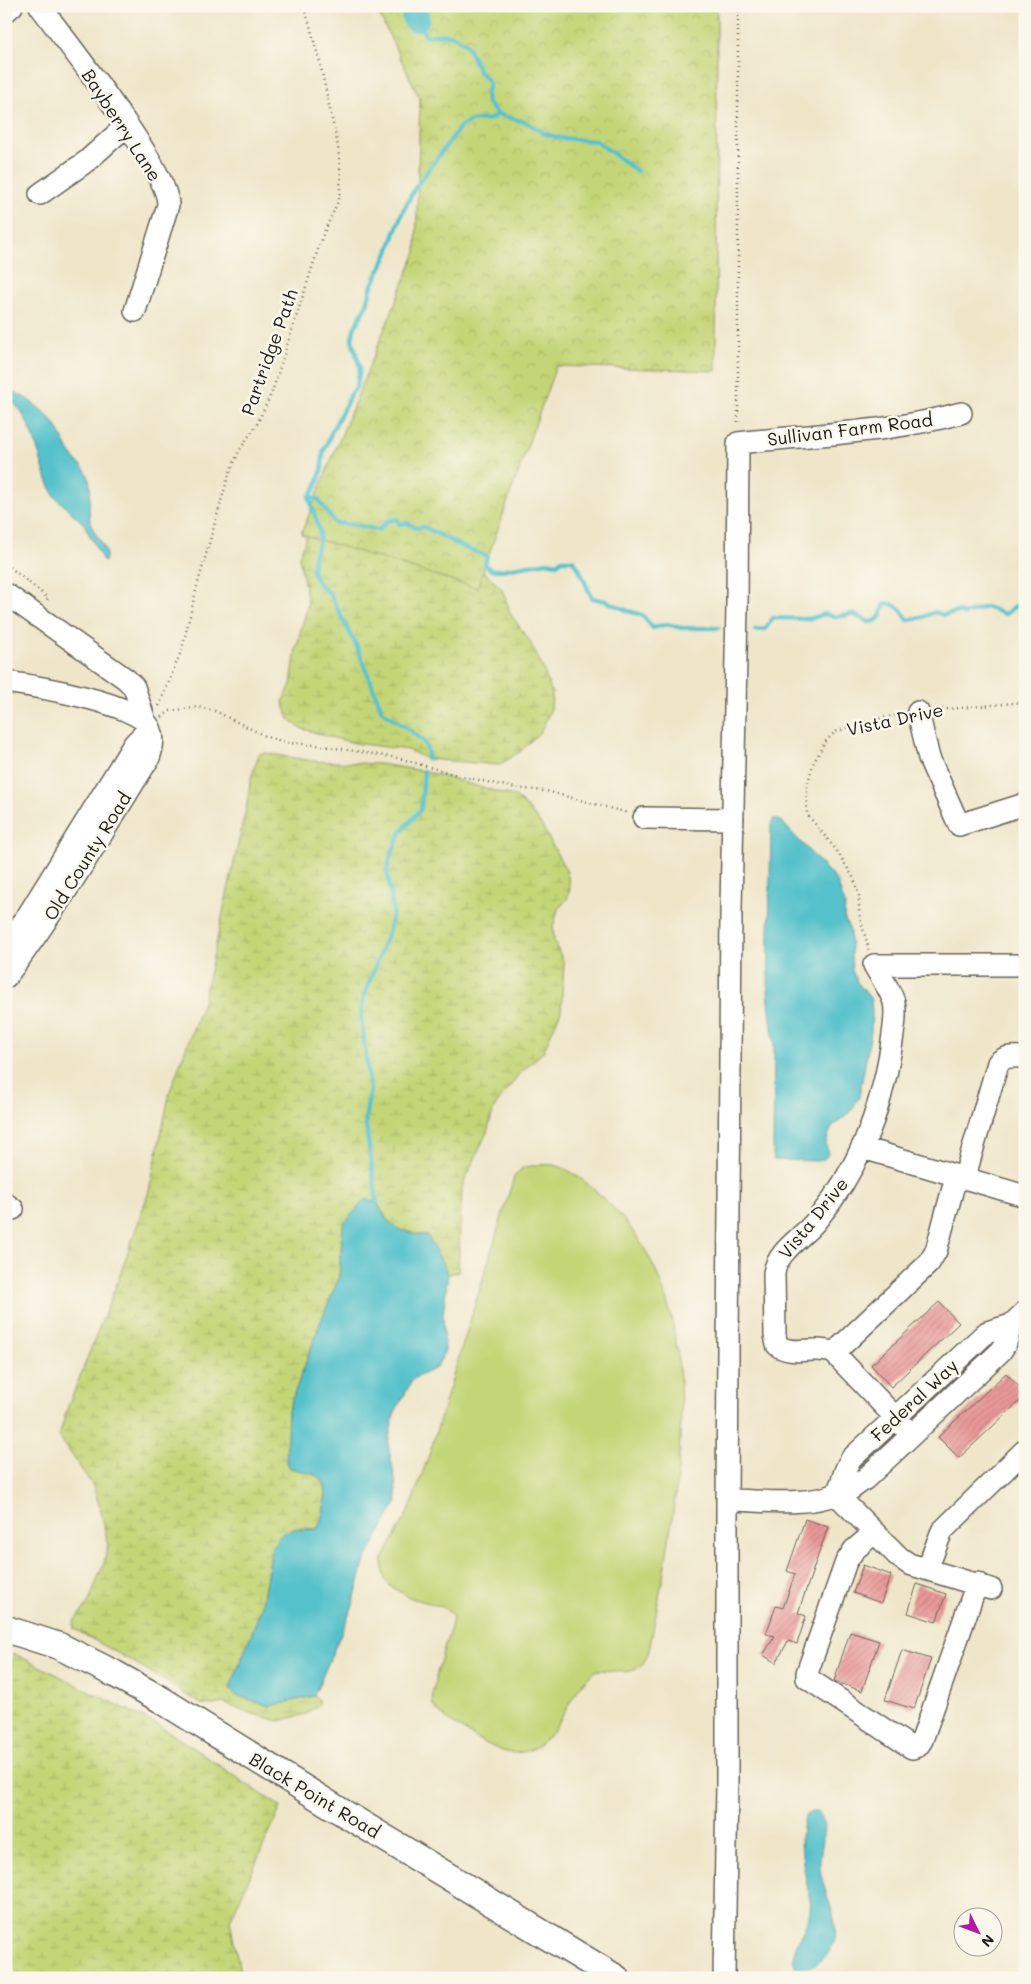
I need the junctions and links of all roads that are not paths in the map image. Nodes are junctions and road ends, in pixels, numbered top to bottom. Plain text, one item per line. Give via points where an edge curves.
1 (12, 6) edge
2 (40, 6) edge
3 (6, 11) edge
4 (127, 125) junction
5 (40, 194) dead end
6 (135, 310) dead end
7 (961, 413) dead end
8 (6, 594) edge
9 (6, 682) edge
10 (918, 712) road end
11 (148, 725) junction
12 (1025, 804) edge
13 (644, 818) road end
14 (733, 820) junction
15 (70, 867) junction
16 (6, 945) edge
17 (1025, 964) edge
18 (6, 978) edge
19 (1025, 1058) edge
20 (863, 1148) junction
21 (960, 1178) junction
22 (1025, 1196) edge
23 (1018, 1319) edge
24 (834, 1353) junction
25 (895, 1418) junction
26 (911, 1434) junction
27 (1025, 1450) edge
28 (836, 1494) junction
29 (727, 1500) junction
30 (874, 1533) junction
31 (928, 1569) junction
32 (6, 1630) edge
33 (616, 1978) edge
34 (724, 1978) edge

1 - 3 street
2 - 4 street, Bayberry Lane
4 - 5 street via 87,161
4 - 6 street, Bayberry Lane via 150,161 168,199
7 - 14 street, Sullivan Farm Road via 878,429 738,443
8 - 11 street via 126,679 134,687
9 - 11 street via 50,689 116,706
10 - 12 street via 930,758 959,825
11 - 15 street, Old County Road via 134,744
13 - 14 street
14 - 29 street
15 - 16 street, Old County Road
15 - 18 street, Old County Road via 29,947
17 - 20 street, Vista Drive via 874,965 894,1002 894,1024 886,1080
19 - 21 street via 1007,1057 998,1063
20 - 21 street
20 - 24 street, Vista Drive via 836,1194 775,1268 774,1335 777,1345 789,1350 823,1349
21 - 22 street
21 - 24 street via 936,1251 929,1262
23 - 25 street, Federal Way via 987,1332
23 - 26 street, Federal Way via 1001,1351
24 - 25 street
25 - 26 street
25 - 28 street, Federal Way via 848,1464
26 - 28 street, Federal Way via 865,1479
27 - 31 street via 942,1531
28 - 29 street, Federal Way via 823,1499 798,1501
28 - 30 street
29 - 34 street via 728,1782
30 - 31 street via 898,1557
30 - 31 street via 854,1550 846,1562 807,1678 912,1748 922,1740 984,1586
32 - 33 main road, Black Point Road via 59,1646 160,1699

